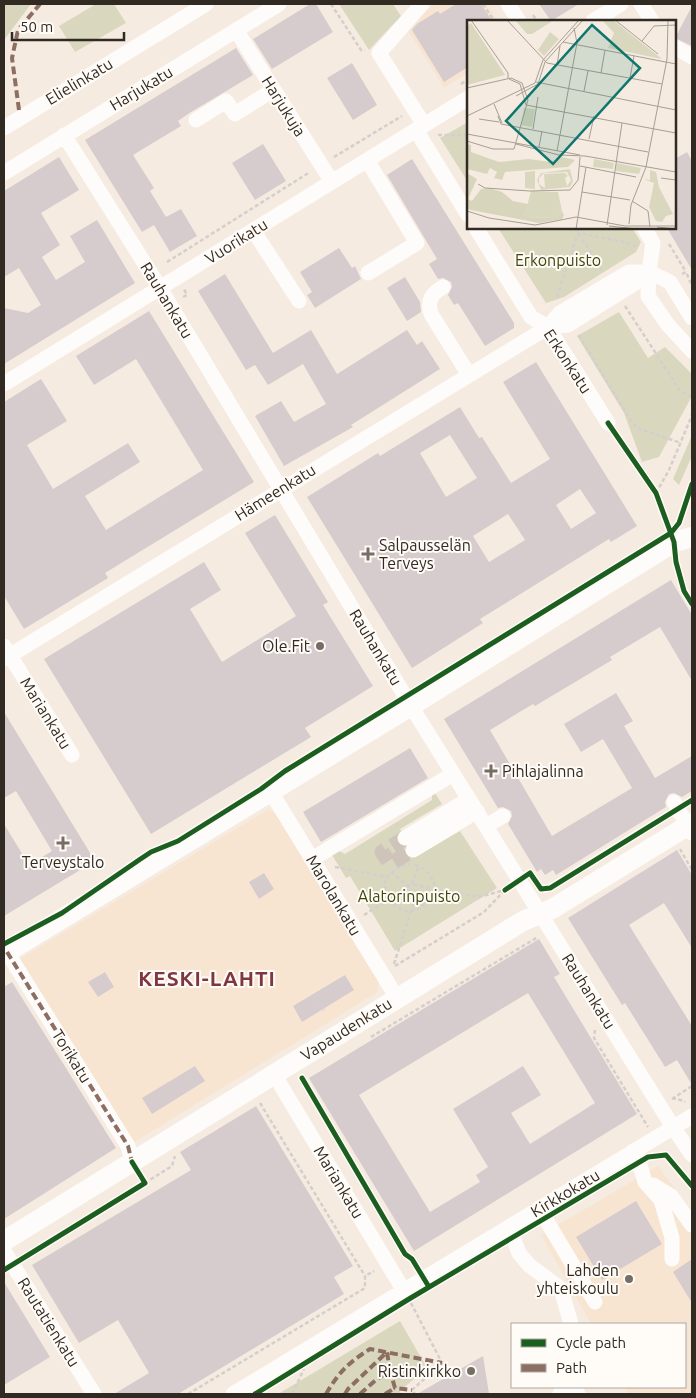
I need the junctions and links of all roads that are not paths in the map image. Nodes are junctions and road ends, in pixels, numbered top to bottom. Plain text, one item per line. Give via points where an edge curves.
1 (206, 4) edge
2 (279, 4) edge
3 (422, 4) edge
4 (508, 4) edge
5 (621, 4) edge
6 (641, 4) edge
7 (518, 20) edge
8 (595, 20) edge
9 (651, 20) edge
10 (236, 30) junction
11 (676, 48) edge
12 (692, 57) edge
13 (273, 90) junction
14 (467, 99) edge
15 (196, 120) dead end
16 (4, 128) edge
17 (420, 128) junction
18 (64, 135) junction
19 (367, 160) junction
20 (4, 173) edge
21 (332, 182) junction
22 (467, 213) edge
23 (477, 229) edge
24 (645, 229) edge
25 (253, 230) junction
26 (649, 272) junction
27 (368, 273) dead end
28 (443, 287) dead end
29 (160, 288) junction
30 (299, 301) dead end
31 (692, 318) edge
32 (548, 327) junction
33 (692, 351) edge
34 (469, 375) junction
35 (4, 384) edge
36 (608, 423) dead end
37 (281, 489) junction
38 (692, 537) edge
39 (6, 654) edge
40 (411, 706) junction
41 (72, 756) dead end
42 (453, 774) junction
43 (271, 792) junction
44 (674, 802) dead end
45 (473, 805) junction
46 (503, 816) dead end
47 (486, 826) junction
48 (691, 827) edge
49 (409, 844) tunnel mouth
50 (312, 859) junction
51 (545, 922) junction
52 (5, 953) edge
53 (397, 998) junction
54 (274, 1074) junction
55 (690, 1111) edge
56 (673, 1127) junction
57 (633, 1151) junction
58 (692, 1155) edge
59 (132, 1162) junction
60 (645, 1182) junction
61 (539, 1208) junction
62 (692, 1225) edge
63 (508, 1227) junction
64 (4, 1241) edge
65 (4, 1251) edge
66 (672, 1259) dead end
67 (405, 1298) junction
68 (595, 1302) dead end
69 (571, 1323) edge
70 (94, 1394) edge
71 (233, 1394) edge

1 - 16 street, Elielinkatu
2 - 10 street, Harjukatu
3 - 17 street via 379,53
4 - 7 street
5 - 8 street
6 - 9 street
10 - 13 street, Harjukuja
10 - 18 street, Harjukatu
11 - 12 street
13 - 15 street via 235,114 226,101
13 - 21 street, Harjukuja
14 - 17 street, Vuorikatu
17 - 19 street, Vuorikatu
17 - 22 street
18 - 20 street, Harjukatu
18 - 29 street, Rauhankatu
19 - 21 street, Vuorikatu
19 - 27 street via 417,243
21 - 25 street, Vuorikatu
23 - 32 street, Erkonkatu via 531,317
24 - 26 street via 652,243
25 - 29 street, Vuorikatu
25 - 30 street
26 - 31 street via 670,282
26 - 32 street, Hämeenkatu via 634,284 613,289 568,326
26 - 33 street via 648,296 668,326
28 - 34 street via 431,297 428,305
29 - 35 street, Vuorikatu
29 - 37 street, Rauhankatu
32 - 34 street, Hämeenkatu
32 - 36 street, Erkonkatu
34 - 37 street, Hämeenkatu
37 - 39 street, Hämeenkatu
37 - 40 street, Rauhankatu
38 - 40 main road via 674,542
39 - 41 street, Mariankatu
40 - 42 street, Rauhankatu
40 - 43 main road
42 - 45 street, Rauhankatu
42 - 50 street
43 - 50 street, Marolankatu
43 - 52 main road
44 - 48 street
45 - 47 street, Rauhankatu
45 - 49 street
46 - 47 street
47 - 51 street, Rauhankatu
48 - 51 main road, Vapaudenkatu via 560,904
50 - 53 street, Marolankatu
51 - 53 main road, Vapaudenkatu via 523,921
51 - 56 street, Rauhankatu
52 - 59 street, Torikatu via 128,1146
53 - 54 main road, Vapaudenkatu
54 - 59 main road, Vapaudenkatu
54 - 67 street, Mariankatu
55 - 56 street, Kirkkokatu
56 - 57 street, Kirkkokatu
56 - 58 street, Rauhankatu
57 - 60 street
57 - 61 street, Kirkkokatu
59 - 64 main road, Vapaudenkatu
60 - 62 street via 671,1196
60 - 66 street via 662,1200 672,1238
61 - 63 street, Kirkkokatu
61 - 68 street
63 - 67 street, Kirkkokatu via 424,1278
63 - 69 street via 519,1253 529,1265 561,1289
65 - 70 street, Rautatienkatu
67 - 71 street, Kirkkokatu

